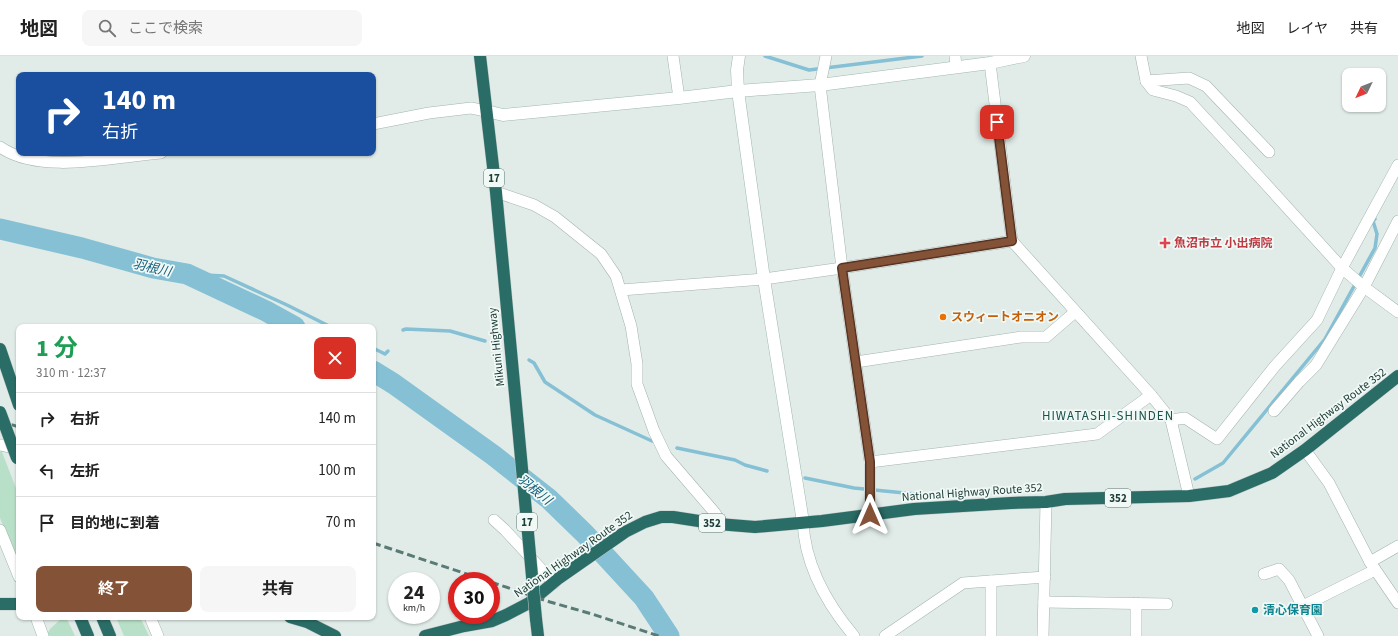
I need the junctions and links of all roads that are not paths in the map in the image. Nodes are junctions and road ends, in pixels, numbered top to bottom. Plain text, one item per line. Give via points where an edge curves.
1 (480, 56) edge
2 (673, 56) edge
3 (739, 56) edge
4 (1024, 56) edge
5 (1141, 56) edge
6 (825, 57) edge
7 (956, 61) edge
8 (990, 63) junction
9 (1146, 81) junction
10 (820, 85) junction
11 (738, 92) junction
12 (679, 98) junction
13 (486, 111) junction
14 (376, 123) edge
15 (0, 147) edge
16 (1269, 152) dead end
17 (16, 156) edge
18 (16, 156) edge
19 (134, 156) edge
20 (1398, 165) edge
21 (496, 192) junction
22 (1398, 221) edge
23 (1012, 241) junction
24 (842, 268) junction
25 (1342, 268) junction
26 (764, 278) junction
27 (1360, 283) junction
28 (621, 290) junction
29 (1076, 312) junction
30 (1398, 312) edge
31 (0, 350) edge
32 (856, 362) junction
33 (1398, 376) edge
34 (16, 395) edge
35 (1151, 395) junction
36 (1274, 411) dead end
37 (0, 412) edge
38 (1171, 420) junction
39 (0, 445) edge
40 (1305, 450) junction
41 (16, 452) edge
42 (16, 456) edge
43 (870, 462) junction
44 (1189, 496) junction
45 (1046, 502) junction
46 (870, 515) junction
47 (494, 520) dead end
48 (803, 522) junction
49 (718, 524) junction
50 (0, 530) edge
51 (1398, 546) edge
52 (1373, 566) junction
53 (16, 570) edge
54 (1264, 574) dead end
55 (1045, 576) junction
56 (557, 581) junction
57 (991, 581) junction
58 (1044, 602) junction
59 (1398, 602) edge
60 (0, 604) edge
61 (16, 604) edge
62 (1136, 604) junction
63 (1167, 604) dead end
64 (1303, 606) junction
65 (37, 620) edge
66 (81, 620) edge
67 (103, 620) edge
68 (151, 620) edge
69 (300, 620) edge
70 (44, 636) edge
71 (88, 636) edge
72 (110, 636) edge
73 (158, 636) edge
74 (334, 636) edge
75 (425, 636) edge
76 (538, 636) edge
77 (854, 636) edge
78 (885, 636) edge
79 (991, 636) edge
80 (1043, 636) edge
81 (1136, 636) edge
82 (1318, 636) edge

1 - 13 highway, Mikuni Highway / 17
2 - 12 street
3 - 11 street
4 - 8 street
5 - 9 street
6 - 10 street
7 - 8 street
7 - 10 street
8 - 23 street
9 - 16 street via 1190,78 1206,86
9 - 25 street via 1153,90 1190,102
10 - 11 street
10 - 24 street
11 - 12 street
11 - 26 street
12 - 13 street via 503,115
13 - 14 street via 471,108
13 - 21 highway, Mikuni Highway / 17
15 - 17 street
18 - 19 street via 63,164
20 - 25 street
21 - 28 street via 534,205 555,217 601,254 616,276
21 - 76 highway, Mikuni Highway / 17, bridge
22 - 27 street
23 - 24 street
23 - 29 street
24 - 26 street
24 - 32 street
25 - 27 street
25 - 38 street via 1317,320 1275,366 1217,439 1185,418
26 - 28 street
26 - 48 street
27 - 30 street
27 - 36 street via 1316,365
28 - 49 street via 631,326 637,364 637,384 654,430 666,456 715,513
29 - 32 street via 1046,337 1021,338
29 - 35 street
31 - 34 highway
32 - 43 street
33 - 40 highway, National Highway Route 352 / 352
35 - 38 street
35 - 43 street via 1097,434
37 - 41 highway, bridge
38 - 44 street
39 - 42 street
40 - 44 highway, National Highway Route 352 / 352 via 1272,473 1229,490
40 - 52 street via 1329,483
43 - 46 street
44 - 45 highway, National Highway Route 352 / 352 via 1065,499
45 - 46 highway, National Highway Route 352 / 352 via 914,509
45 - 55 street
46 - 48 highway, National Highway Route 352 / 352
47 - 56 street
48 - 49 highway, National Highway Route 352 / 352 via 755,527
48 - 77 street via 808,556 822,590
49 - 56 highway, National Highway Route 352 / 352 via 673,517 661,517 645,522 621,535
50 - 53 street
51 - 52 street
52 - 59 street
52 - 64 street
54 - 64 street via 1279,569 1289,580
55 - 57 street
55 - 58 street
56 - 75 highway, National Highway Route 352 / 352 via 529,603 492,621
57 - 78 street via 963,583
57 - 79 street
58 - 62 street
58 - 80 street
60 - 61 highway
62 - 63 street
62 - 81 street
64 - 82 street
65 - 70 street
66 - 71 highway
67 - 72 highway
68 - 73 street
69 - 74 highway

